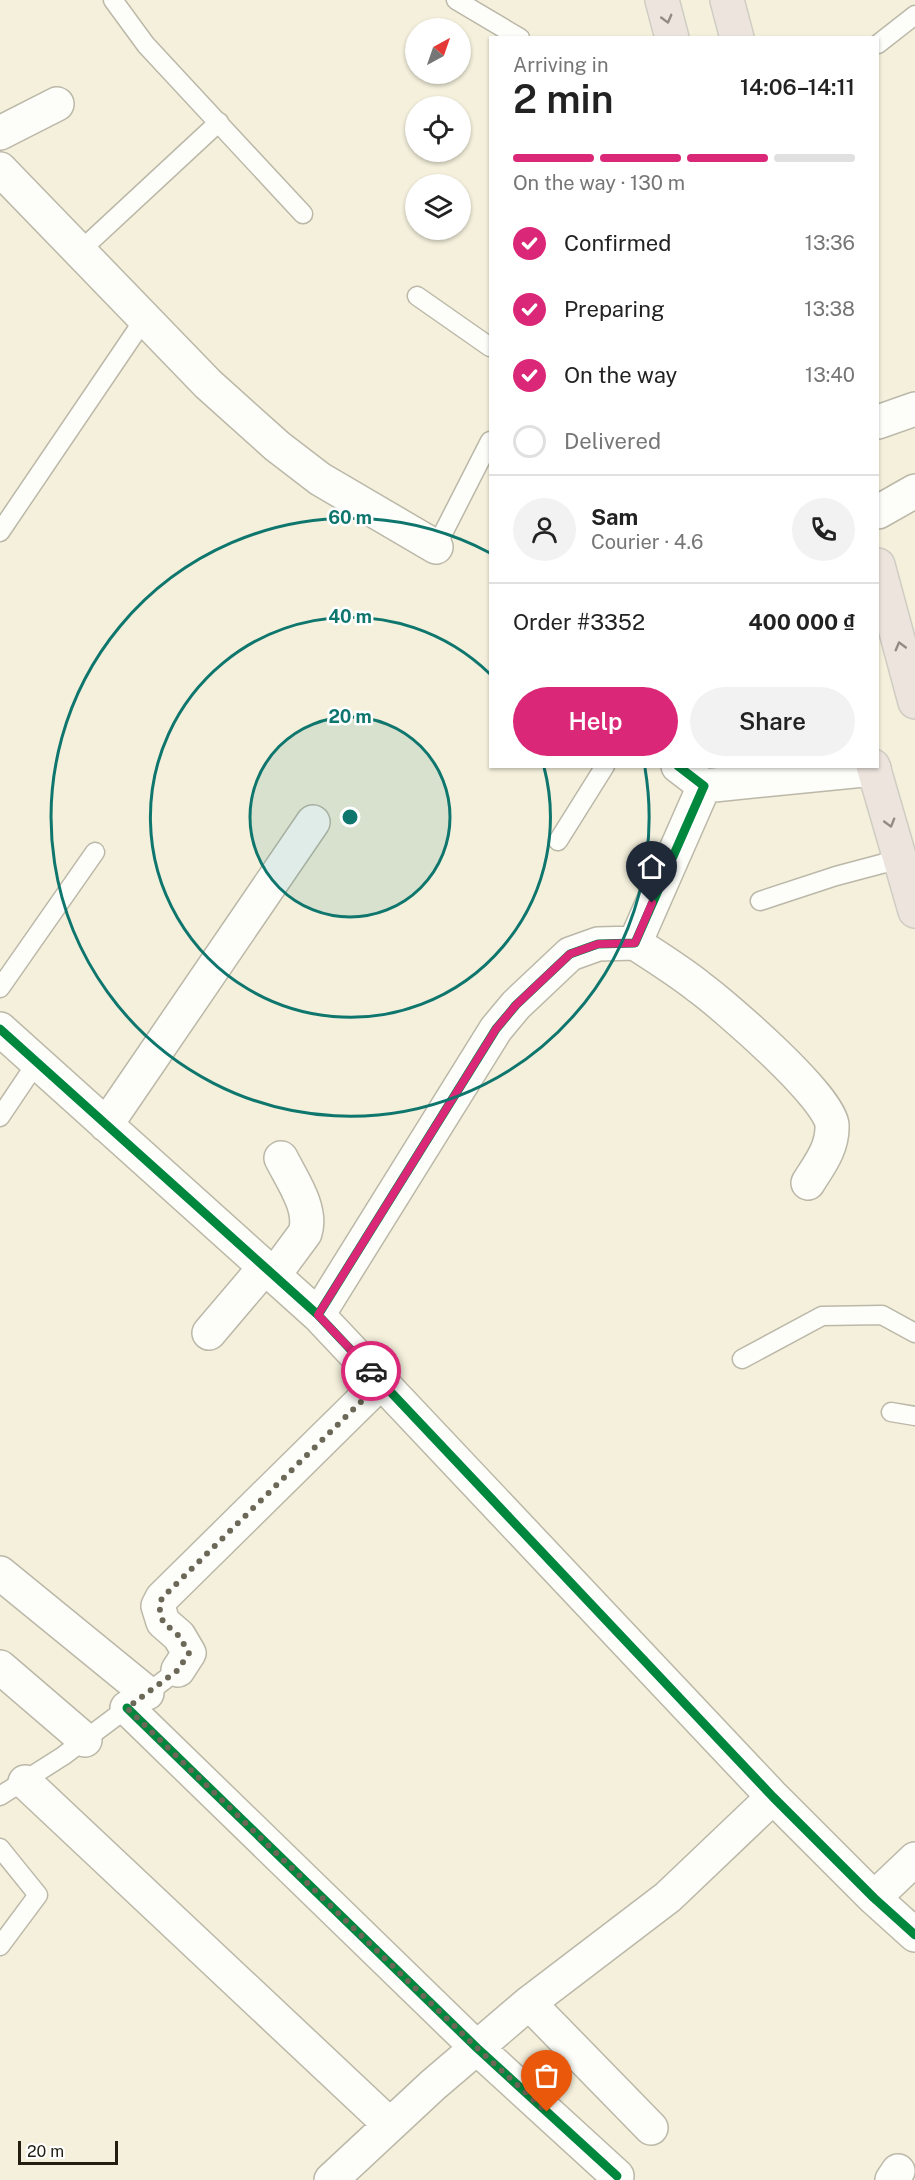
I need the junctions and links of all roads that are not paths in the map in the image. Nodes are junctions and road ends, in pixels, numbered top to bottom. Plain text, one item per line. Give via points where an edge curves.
1 (113, 0) edge
2 (456, 0) edge
3 (662, 0) edge
4 (727, 0) edge
5 (915, 15) edge
6 (517, 36) edge
7 (671, 36) edge
8 (736, 36) edge
9 (879, 43) edge
10 (57, 104) dead end
11 (219, 122) junction
12 (0, 133) edge
13 (0, 170) edge
14 (303, 214) dead end
15 (80, 251) junction
16 (417, 296) dead end
17 (145, 318) junction
18 (489, 346) edge
19 (914, 412) edge
20 (879, 422) edge
21 (489, 443) edge
22 (915, 490) edge
23 (879, 511) edge
24 (0, 532) edge
25 (436, 547) joint
26 (879, 569) edge
27 (915, 702) edge
28 (604, 768) edge
29 (681, 768) edge
30 (874, 768) edge
31 (704, 786) junction
32 (313, 822) dead end
33 (558, 841) dead end
34 (95, 852) dead end
35 (900, 859) junction
36 (760, 901) dead end
37 (915, 911) edge
38 (635, 943) junction
39 (0, 988) edge
40 (0, 1029) edge
41 (37, 1062) junction
42 (0, 1117) edge
43 (106, 1125) junction
44 (281, 1158) dead end
45 (808, 1183) dead end
46 (269, 1271) junction
47 (318, 1315) junction
48 (209, 1333) dead end
49 (915, 1333) edge
50 (742, 1359) dead end
51 (381, 1382) junction
52 (891, 1412) dead end
53 (915, 1416) edge
54 (0, 1573) edge
55 (0, 1667) edge
56 (178, 1670) joint
57 (137, 1700) junction
58 (85, 1740) junction
59 (12, 1789) edge
60 (773, 1797) junction
61 (0, 1848) edge
62 (915, 1859) edge
63 (874, 1898) junction
64 (915, 1935) edge
65 (0, 1947) edge
66 (529, 2003) junction
67 (477, 2048) junction
68 (390, 2125) junction
69 (651, 2128) dead end
70 (616, 2176) dead end
71 (331, 2180) edge

1 - 11 lane via 146,45
2 - 6 lane
3 -> 7 main road
4 - 8 main road
5 - 9 lane
10 - 12 street
11 - 14 lane
11 - 15 lane
13 - 15 street
15 - 17 street
16 - 18 lane
17 - 24 lane
17 - 25 street via 208,384 277,446 320,478
19 - 20 street
21 - 25 lane
22 - 23 street
27 -> 26 main road
28 - 33 lane
29 - 31 street
30 - 31 street
30 -> 35 main road
31 - 38 street
32 - 43 street
34 - 39 lane
35 - 36 lane
35 - 37 main road
38 - 45 street via 700,988 784,1061 817,1096 832,1123 830,1147
38 - 47 street via 598,944 570,954 516,1005 496,1029
40 - 41 street
41 - 42 lane
41 - 43 street
43 - 46 street
44 - 46 street via 306,1211 307,1228
46 - 47 street
46 - 48 street
47 - 51 street
49 - 50 lane via 882,1316 822,1316
51 - 56 street via 162,1598 159,1606 163,1622 179,1636 189,1653
51 - 60 street
52 - 53 lane
54 - 57 street
55 - 58 street
56 - 57 lane
57 - 58 lane
57 - 67 street
58 - 59 lane
59 - 68 street
60 - 63 street
60 - 66 street via 668,1897
61 - 65 lane via 38,1895
62 - 63 street
63 - 64 street
66 - 67 street
66 - 69 street
67 - 68 street
67 - 70 street
68 - 71 street

